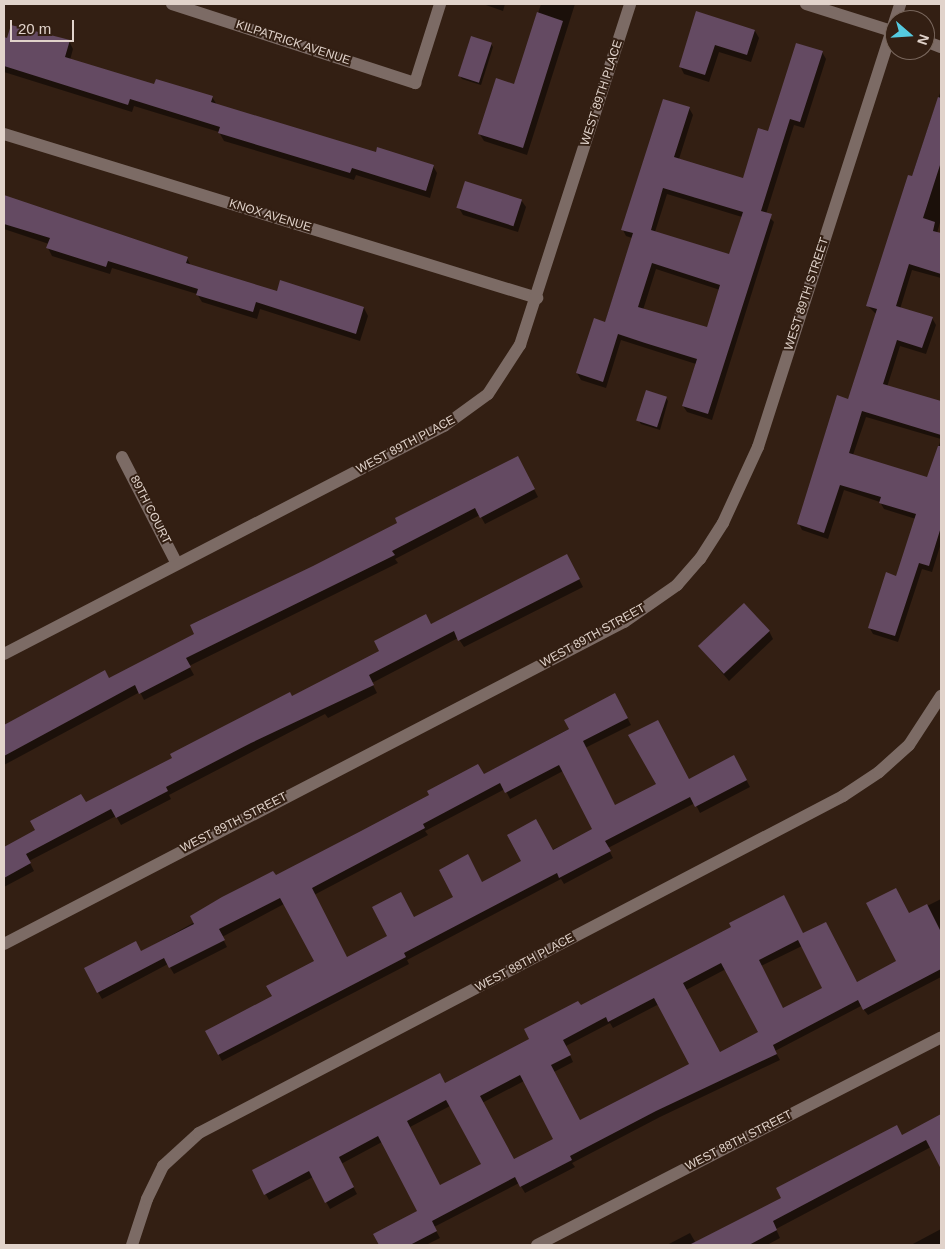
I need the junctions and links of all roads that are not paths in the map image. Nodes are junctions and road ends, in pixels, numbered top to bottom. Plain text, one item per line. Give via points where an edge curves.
1 (172, 4) edge
2 (440, 4) edge
3 (630, 4) edge
4 (806, 4) edge
5 (885, 29) edge
6 (885, 56) edge
7 (4, 134) edge
8 (537, 298) junction
9 (122, 457) dead end
10 (177, 564) junction
11 (4, 654) edge
12 (941, 696) edge
13 (4, 944) edge
14 (941, 1036) edge
15 (132, 1245) edge
16 (537, 1245) edge

1 - 2 street, KILPATRICK AVENUE via 415,83
3 - 8 street, WEST 89TH PLACE
4 - 5 street
6 - 13 street, WEST 89TH STREET via 758,447 723,523 700,559 676,585 624,622
7 - 8 street, KNOX AVENUE
8 - 10 street, WEST 89TH PLACE via 520,345 506,371 488,394 468,411
9 - 10 street, 89TH COURT
10 - 11 street, WEST 89TH PLACE
12 - 15 street, WEST 88TH PLACE via 909,745 879,772 843,796 199,1133 163,1166 147,1199
14 - 16 street, WEST 88TH STREET

